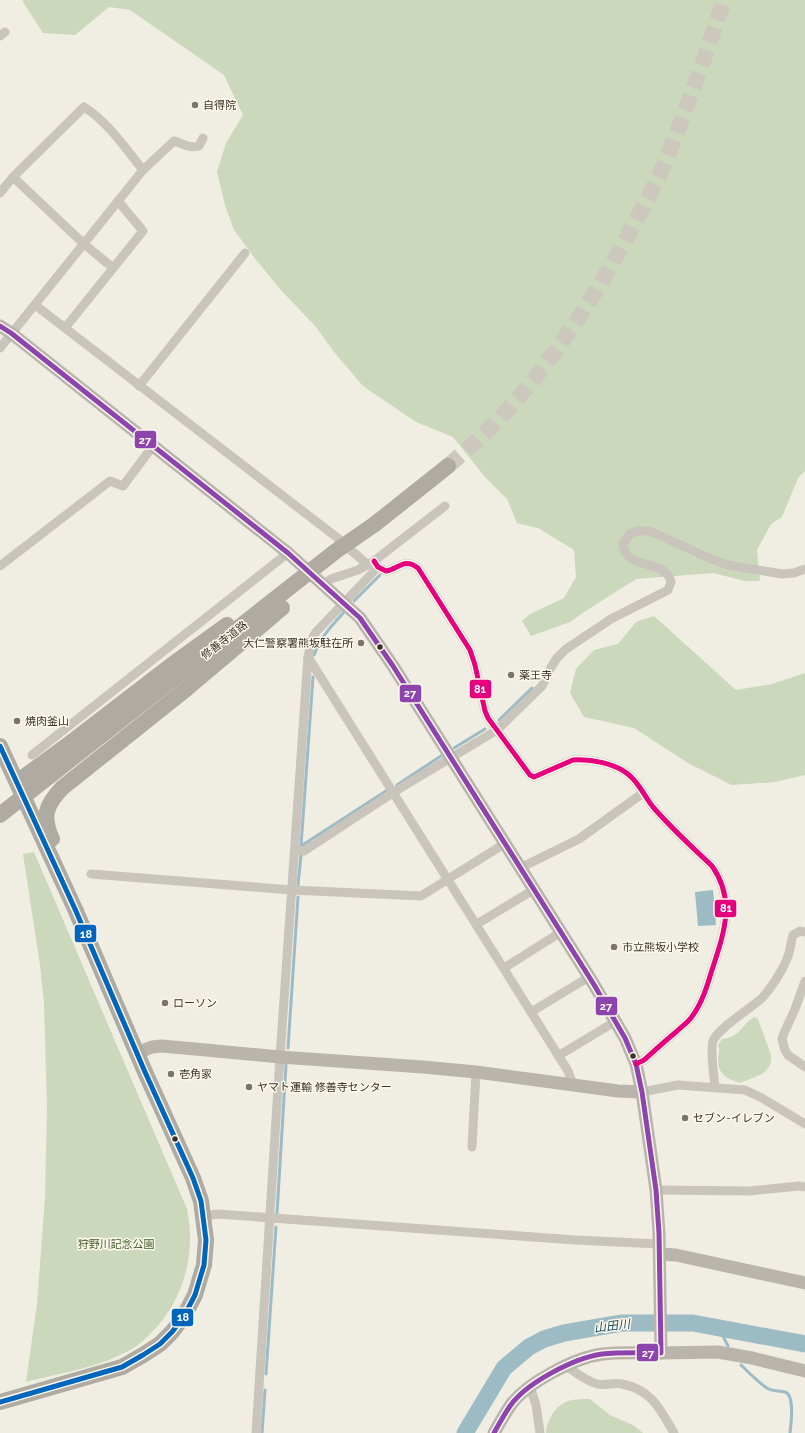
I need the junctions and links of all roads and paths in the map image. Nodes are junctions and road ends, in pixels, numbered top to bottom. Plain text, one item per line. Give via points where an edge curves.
1 (203, 138) dead end
2 (143, 170) junction
3 (13, 177) junction
4 (0, 193) edge
5 (118, 201) junction
6 (84, 244) junction
7 (245, 253) dead end
8 (113, 268) junction
9 (35, 304) junction
10 (65, 328) junction
11 (6, 330) edge
12 (0, 348) edge
13 (139, 386) junction
14 (153, 446) junction
15 (448, 466) tunnel mouth
16 (445, 506) dead end
17 (374, 524) junction
18 (336, 551) junction
19 (288, 553) junction
20 (373, 564) junction
21 (0, 566) edge
22 (805, 569) edge
23 (323, 584) junction
24 (344, 603) junction
25 (308, 658) junction
26 (121, 685) junction
27 (497, 730) junction
28 (0, 746) edge
29 (450, 757) junction
30 (39, 758) junction
31 (17, 782) junction
32 (62, 788) junction
33 (394, 792) junction
34 (643, 793) junction
35 (25, 800) junction
36 (0, 815) edge
37 (504, 844) junction
38 (295, 850) junction
39 (520, 868) junction
40 (91, 874) dead end
41 (448, 879) junction
42 (292, 890) junction
43 (533, 890) junction
44 (75, 909) junction
45 (477, 924) junction
46 (561, 932) junction
47 (805, 932) edge
48 (504, 968) junction
49 (589, 977) junction
50 (805, 981) edge
51 (531, 1012) junction
52 (616, 1021) junction
53 (137, 1053) junction
54 (558, 1056) junction
55 (280, 1057) junction
56 (636, 1064) junction
57 (805, 1067) edge
58 (476, 1072) junction
59 (571, 1085) junction
60 (715, 1087) junction
61 (642, 1092) junction
62 (805, 1124) edge
63 (472, 1148) dead end
64 (805, 1187) edge
65 (656, 1190) junction
66 (204, 1216) junction
67 (270, 1218) junction
68 (660, 1249) junction
69 (805, 1283) edge
70 (661, 1349) junction
71 (565, 1366) junction
72 (805, 1371) edge
73 (530, 1387) junction
74 (0, 1402) edge
75 (256, 1433) edge
76 (494, 1433) edge
77 (540, 1433) edge
78 (674, 1433) edge

1 - 2 street via 199,146 195,147 174,141
2 - 3 street via 103,122 84,107
2 - 5 street
3 - 4 street
3 - 6 street
5 - 6 street
5 - 8 street via 143,231
6 - 8 street
6 - 9 street
7 - 13 street
8 - 10 street
9 - 10 street
9 - 11 street
10 - 13 street
11 - 12 street
11 - 14 main road
13 - 20 street
14 - 19 main road
14 - 21 street via 123,486 110,481
15 - 17 highway, 修善寺道路
16 - 20 street
17 - 18 highway, 修善寺道路, bridge
17 - 32 highway, bridge via 330,567 185,690
18 - 30 highway, bridge via 315,560 65,747
18 - 36 highway, 修善寺道路, bridge
19 - 23 main road
19 - 26 street
20 - 23 street
20 - 24 street
20 - 27 street via 386,571 408,563 418,568 470,650 485,711
22 - 27 street via 782,574 728,565 650,531 630,534 622,544 623,550 628,557 637,562 667,573 671,582 668,590 610,619 566,649 557,658 542,686
23 - 24 main road
24 - 25 street via 316,632
24 - 29 main road via 366,626
25 - 33 street
25 - 38 street
26 - 30 street
26 - 30 street via 112,701
27 - 29 street
27 - 34 street via 534,777 573,760 592,761 624,771
28 - 31 highway
29 - 33 street
29 - 37 main road
30 - 31 highway
31 - 35 highway
32 - 35 highway
32 - 44 highway via 50,804 46,824 71,881
33 - 38 street via 304,851
33 - 41 street
34 - 39 street via 579,839
34 - 56 street via 676,832 716,872 726,900 726,919 709,981 693,1016 644,1060
35 - 44 highway
37 - 39 main road
37 - 41 street
38 - 42 street
39 - 43 main road
40 - 42 street
41 - 42 street via 421,896
41 - 45 street
42 - 55 street
43 - 45 street
43 - 46 main road
44 - 53 highway
45 - 48 street
46 - 48 street
46 - 49 main road
47 - 60 street via 800,931 793,935 789,953 770,988 724,1028 714,1041 712,1047
48 - 51 street
49 - 51 street
49 - 52 main road
50 - 57 street via 782,1039 788,1055
51 - 54 street
52 - 54 street
52 - 56 main road
53 - 55 main road via 161,1046
53 - 66 highway via 193,1178
54 - 59 street via 568,1071
55 - 58 main road
55 - 67 street
56 - 61 main road
58 - 59 main road
58 - 63 street
59 - 61 main road
60 - 61 street via 678,1085
60 - 62 street via 752,1092
61 - 65 main road
64 - 65 street via 749,1191
65 - 68 main road
66 - 67 street via 218,1214
66 - 74 highway via 204,1265 195,1295 184,1316 160,1344 122,1367
67 - 68 street via 575,1240
67 - 75 street
68 - 69 main road via 676,1255
68 - 70 main road
70 - 71 main road via 602,1354
70 - 72 main road via 718,1352
71 - 73 main road
71 - 78 street via 599,1385 621,1384 648,1395
73 - 76 main road via 510,1406
73 - 77 street via 536,1405

